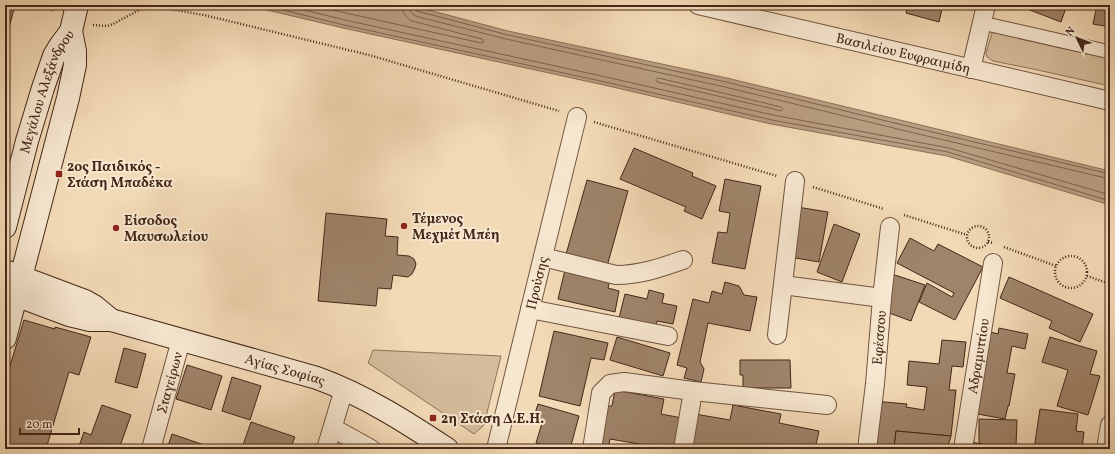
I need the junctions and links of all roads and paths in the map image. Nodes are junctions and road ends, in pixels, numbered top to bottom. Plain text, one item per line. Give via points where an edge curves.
1 (698, 5) edge
2 (986, 5) edge
3 (74, 18) edge
4 (982, 23) junction
5 (1110, 52) edge
6 (971, 69) junction
7 (1110, 101) edge
8 (577, 117) junction
9 (795, 181) junction
10 (885, 209) dead end
11 (894, 220) joint
12 (5, 225) edge
13 (967, 235) junction
14 (988, 242) junction
15 (996, 244) dead end
16 (1004, 247) dead end
17 (543, 257) junction
18 (682, 260) dead end
19 (993, 262) dead end
20 (1056, 266) junction
21 (1087, 276) junction
22 (12, 284) edge
23 (783, 284) junction
24 (1110, 284) edge
25 (882, 298) junction
26 (530, 309) junction
27 (777, 335) dead end
28 (668, 336) dead end
29 (5, 338) edge
30 (180, 340) junction
31 (344, 389) junction
32 (693, 391) junction
33 (826, 405) dead end
34 (1110, 425) edge
35 (333, 428) junction
36 (151, 449) edge
37 (326, 449) edge
38 (371, 449) edge
39 (447, 449) edge
40 (496, 449) edge
41 (592, 449) edge
42 (683, 449) edge
43 (866, 449) edge
44 (963, 449) edge
45 (1106, 449) edge

1 - 6 street, Βασιλείου Ευφραιμίδη
2 - 4 street
3 - 8 path via 107,26 142,9 169,9 204,15 369,55
3 - 12 main road, Μεγάλου Αλεξάνδρου via 54,56 43,88
3 - 22 main road, Μεγάλου Αλεξάνδρου via 74,65 68,98
4 - 5 street
4 - 6 street
6 - 7 street, Βασιλείου Ευφραιμίδη
8 - 9 path
8 - 17 street, Προύσης
9 - 10 path
9 - 23 street
11 - 13 path
11 - 25 street, Εφέσσου
13 - 14 path via 968,244 974,248 981,248
13 - 14 path via 975,226 983,227 988,232
14 - 15 path
16 - 20 path
17 - 18 street via 616,275 642,273
17 - 26 street, Προύσης
19 - 44 street, Αδραμυττίου
20 - 21 path via 1059,261 1074,256 1084,261
20 - 21 path via 1056,276 1066,287 1081,285
21 - 24 path
22 - 29 main road, Μεγάλου Αλεξάνδρου
22 - 30 main road, Αγίας Σοφίας via 69,315 90,320 111,320
23 - 25 street
23 - 27 street
25 - 43 street, Εφέσσου via 875,384
26 - 28 street
26 - 40 street, Προύσης
30 - 31 main road, Αγίας Σοφίας via 304,373
30 - 36 street, Σταγείρων
31 - 35 street
31 - 39 main road, Αγίας Σοφίας via 398,418
32 - 33 street
32 - 41 street via 624,382 610,384 601,393
32 - 42 street
34 - 45 street
35 - 37 street
35 - 38 street

